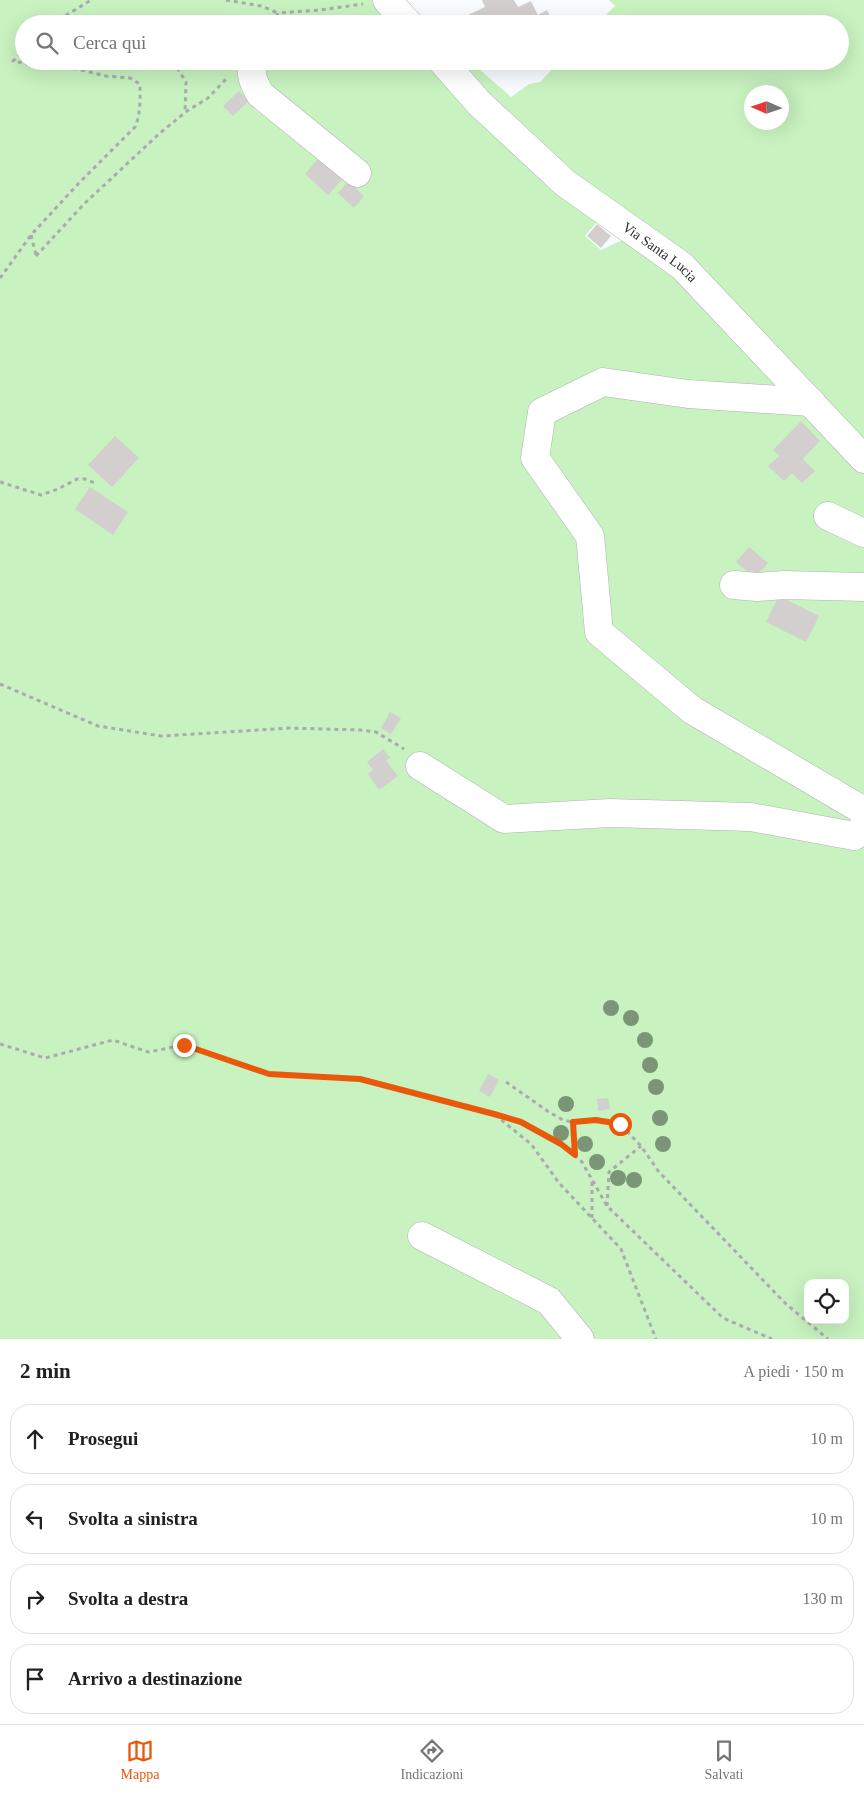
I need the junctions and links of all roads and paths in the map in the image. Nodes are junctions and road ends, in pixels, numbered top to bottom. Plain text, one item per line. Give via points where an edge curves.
1 (91, 0) edge
2 (226, 0) edge
3 (376, 1) edge
4 (278, 13) joint
5 (67, 15) edge
6 (395, 15) edge
7 (82, 70) edge
8 (179, 70) edge
9 (252, 70) edge
10 (450, 70) edge
11 (230, 75) dead end
12 (185, 112) junction
13 (357, 174) dead end
14 (31, 235) junction
15 (0, 278) edge
16 (811, 402) junction
17 (864, 459) edge
18 (0, 482) edge
19 (95, 483) dead end
20 (828, 516) dead end
21 (864, 533) edge
22 (734, 585) dead end
23 (864, 587) edge
24 (0, 684) edge
25 (420, 766) joint
26 (864, 811) edge
27 (864, 827) edge
28 (0, 1044) edge
29 (506, 1082) dead end
30 (494, 1114) junction
31 (573, 1122) junction
32 (641, 1146) junction
33 (575, 1155) junction
34 (592, 1180) junction
35 (607, 1206) junction
36 (592, 1219) junction
37 (422, 1236) dead end
38 (580, 1339) edge
39 (656, 1339) edge
40 (772, 1339) edge
41 (828, 1339) edge

1 - 5 path
2 - 4 path via 261,6
3 - 4 path
3 - 6 street
7 - 14 path via 130,78 140,84 138,119 135,127
8 - 12 path via 186,82
9 - 13 street via 252,78 260,94
10 - 16 street, Via Santa Lucia via 478,103 565,183 682,266
11 - 12 path via 208,98
12 - 14 path via 84,204 36,256
14 - 15 path
16 - 17 street, Via Santa Lucia
16 - 26 street via 688,394 604,382 542,412 535,458 590,536 599,632 692,710
18 - 19 path via 41,496 77,478
20 - 21 street
22 - 23 street
24 - 25 path via 98,726 161,736 289,728 376,732 401,746
25 - 27 street via 504,819 610,813 751,816 854,836
28 - 30 path via 45,1058 113,1040 148,1052 184,1045 269,1074 360,1079
29 - 31 path via 549,1112
30 - 33 path via 521,1122
30 - 36 path via 531,1144 559,1183
31 - 32 path via 596,1120 620,1124
31 - 33 path
32 - 35 path via 609,1172
32 - 41 path via 658,1172 786,1304
33 - 34 path
34 - 35 path
34 - 36 path
35 - 40 path via 723,1318
36 - 39 path via 621,1249
37 - 38 street via 549,1301

